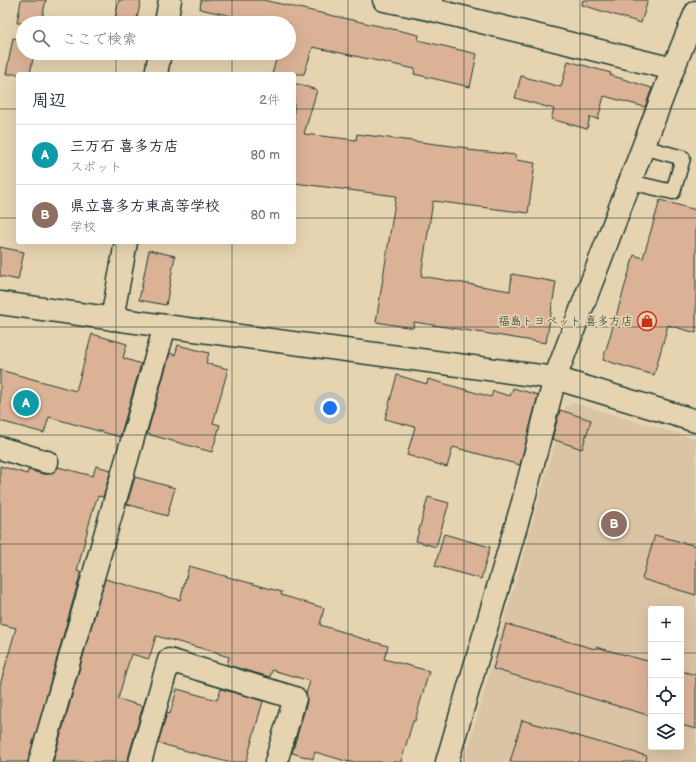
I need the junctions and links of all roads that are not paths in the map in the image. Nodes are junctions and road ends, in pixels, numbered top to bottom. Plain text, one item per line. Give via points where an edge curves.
1 (170, 0) edge
2 (384, 0) edge
3 (430, 4) edge
4 (696, 12) edge
5 (167, 16) edge
6 (159, 60) edge
7 (673, 70) junction
8 (156, 72) edge
9 (643, 146) junction
10 (630, 182) junction
11 (126, 244) edge
12 (0, 303) edge
13 (112, 319) junction
14 (164, 326) junction
15 (555, 378) junction
16 (696, 421) edge
17 (0, 448) edge
18 (47, 462) dead end
19 (40, 762) edge
20 (140, 762) edge
21 (276, 762) edge
22 (447, 762) edge

1 - 5 street
2 - 3 street
3 - 7 street
4 - 7 street
6 - 8 street
7 - 9 street
9 - 10 street
9 - 10 lane via 683,158 674,192
10 - 15 street
11 - 13 street
12 - 13 street
13 - 14 street
14 - 15 street
14 - 19 street
15 - 16 street
15 - 22 street via 523,502
17 - 18 street
20 - 21 street via 169,660 295,698

